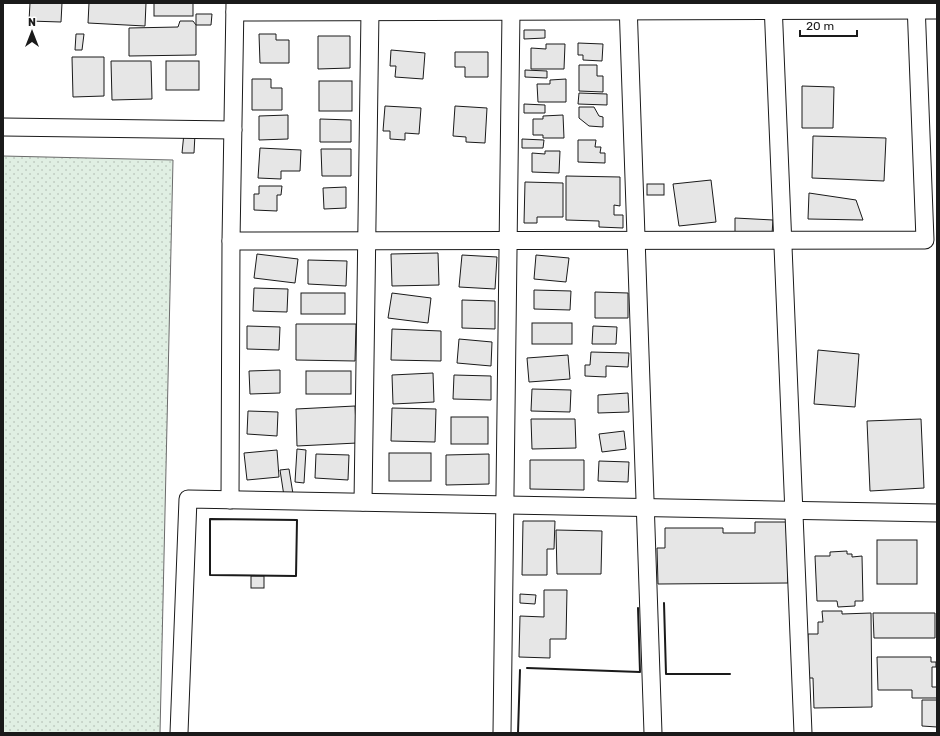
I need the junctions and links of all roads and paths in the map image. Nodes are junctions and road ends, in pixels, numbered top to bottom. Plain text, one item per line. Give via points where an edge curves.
1 (235, 7) edge
2 (484, 7) edge
3 (628, 7) edge
4 (774, 7) edge
5 (916, 7) edge
6 (937, 10) edge
7 (370, 11) junction
8 (511, 11) junction
9 (3, 127) edge
10 (233, 130) junction
11 (508, 240) junction
12 (636, 240) junction
13 (783, 240) junction
14 (231, 241) junction
15 (366, 241) junction
16 (230, 500) junction
17 (362, 502) junction
18 (505, 505) junction
19 (645, 508) junction
20 (794, 510) junction
21 (937, 513) edge
22 (179, 733) edge
23 (502, 733) edge
24 (653, 733) edge
25 (803, 733) edge

1 - 7 street
1 - 10 street
2 - 7 street
2 - 8 street
3 - 4 street
3 - 8 street
3 - 12 street
4 - 5 street
4 - 13 street
5 - 6 street
5 - 13 street via 925,240
7 - 15 street
8 - 11 street
9 - 10 street
10 - 14 street
11 - 12 street
11 - 15 street
11 - 18 street
12 - 13 street
12 - 19 street
13 - 20 street
14 - 15 street
14 - 16 street
15 - 17 street
16 - 17 street
16 - 22 street via 188,499
17 - 18 street
18 - 19 street
18 - 23 street
19 - 20 street
19 - 24 street
20 - 21 street
20 - 25 street

